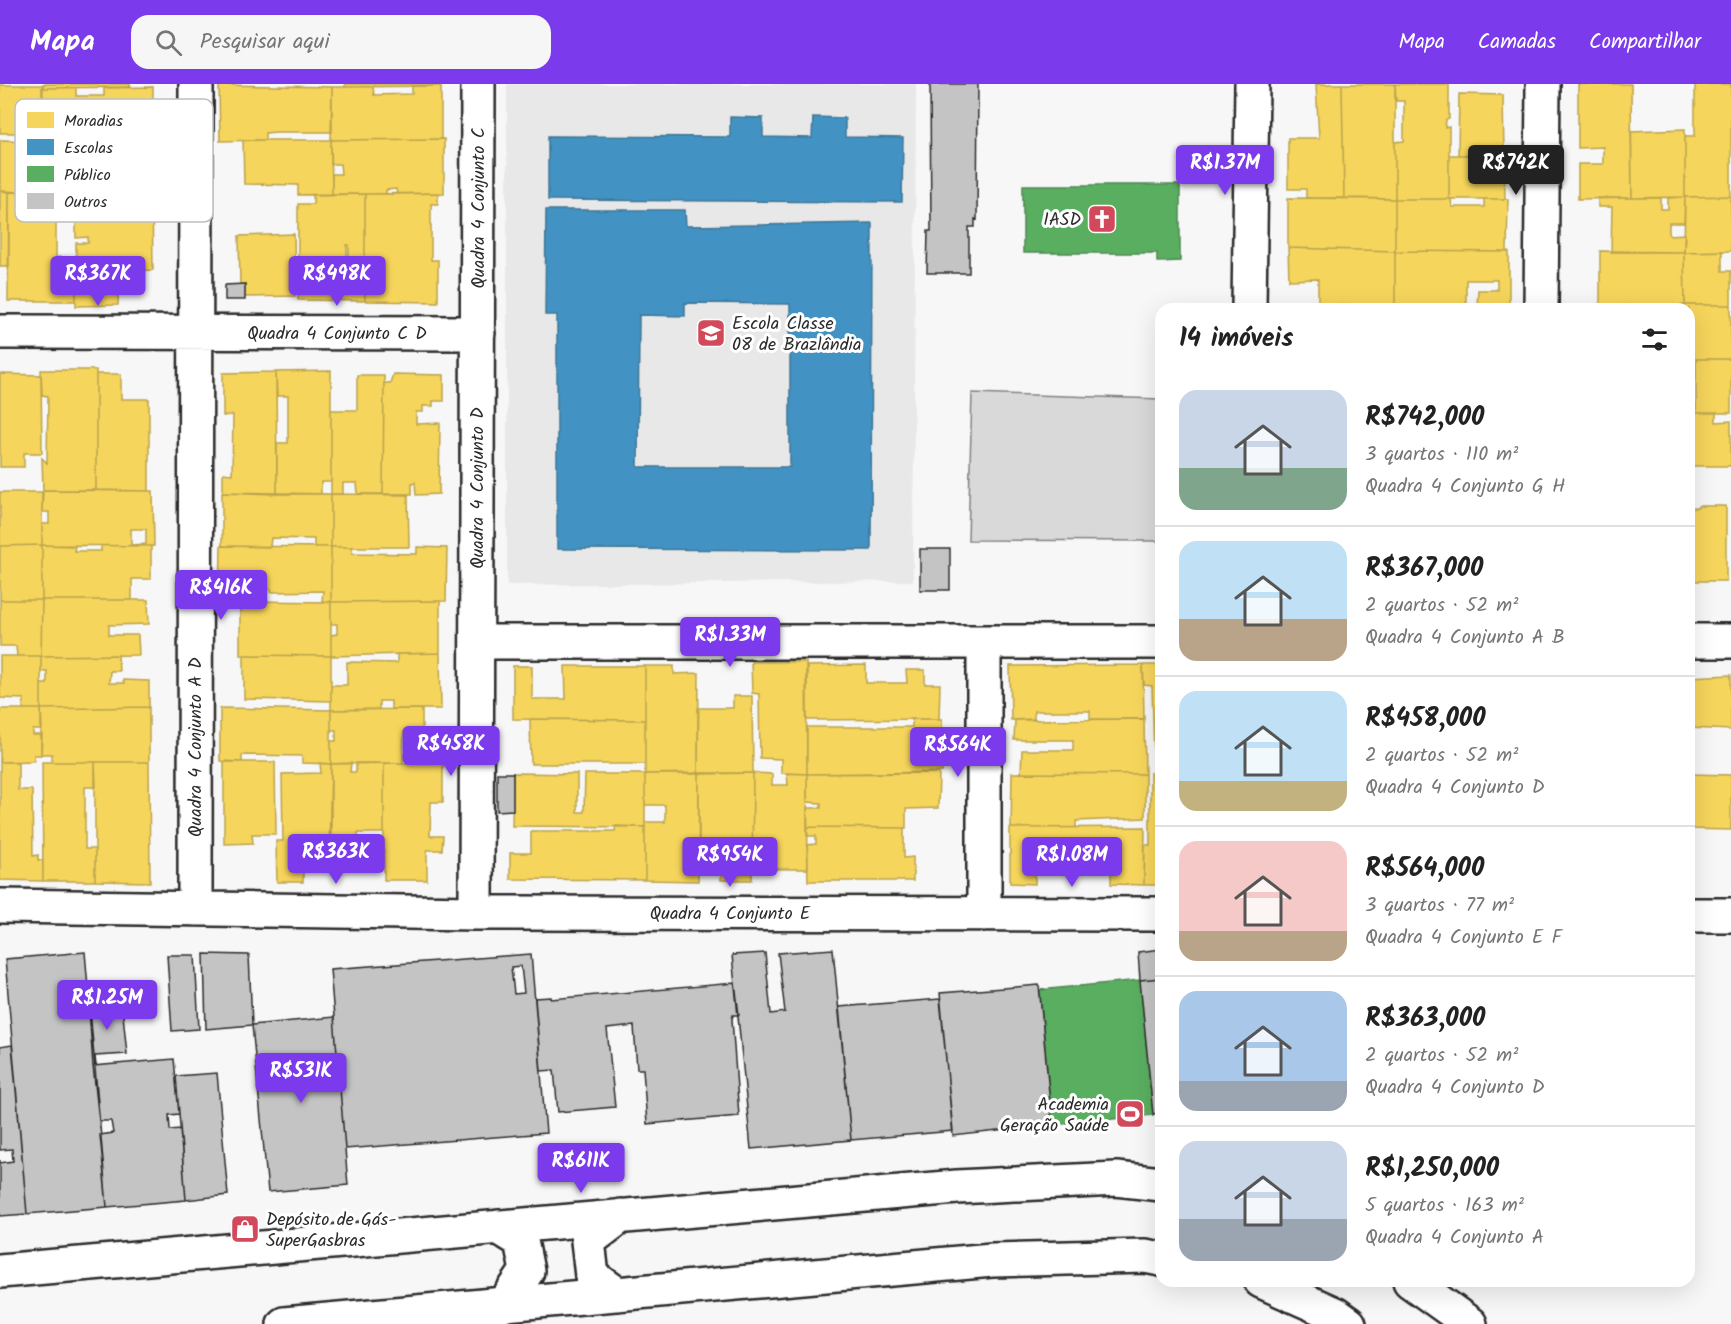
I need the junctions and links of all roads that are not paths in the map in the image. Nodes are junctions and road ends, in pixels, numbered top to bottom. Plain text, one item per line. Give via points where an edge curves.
1 (478, 84) edge
2 (1252, 84) edge
3 (1543, 84) edge
4 (196, 222) edge
5 (1249, 303) edge
6 (1541, 303) edge
7 (0, 332) edge
8 (196, 333) junction
9 (478, 333) junction
10 (1695, 641) edge
11 (1731, 641) edge
12 (477, 642) junction
13 (984, 642) junction
14 (1155, 642) edge
15 (0, 906) edge
16 (195, 909) junction
17 (476, 913) junction
18 (984, 914) junction
19 (1155, 914) edge
20 (1695, 915) edge
21 (1731, 915) edge
22 (1155, 1183) edge
23 (621, 1216) junction
24 (498, 1227) junction
25 (1155, 1258) edge
26 (0, 1271) edge
27 (1274, 1287) edge
28 (1418, 1287) edge
29 (617, 1294) junction
30 (504, 1305) junction
31 (284, 1324) edge
32 (290, 1324) edge
33 (1349, 1324) edge
34 (1470, 1324) edge

1 - 9 street, Quadra 4 Conjunto C
2 - 5 street
3 - 6 street
4 - 8 street, Quadra 4 Conjunto A D
7 - 8 street, Quadra 4 Conjunto C D
8 - 9 street, Quadra 4 Conjunto C D
8 - 16 street, Quadra 4 Conjunto A D
9 - 12 street, Quadra 4 Conjunto D
10 - 11 street
12 - 13 street
12 - 17 street, Quadra 4 Conjunto D
13 - 14 street
13 - 18 street
15 - 16 street
16 - 17 street
17 - 18 street, Quadra 4 Conjunto E
18 - 19 street, Quadra 4 Conjunto E
20 - 21 street
22 - 23 street via 1116,1179 957,1187
23 - 24 street
23 - 29 street via 588,1241 592,1276
24 - 26 street
24 - 30 street via 521,1240 527,1271
25 - 29 street via 992,1260
27 - 33 street
28 - 34 street
29 - 30 street
30 - 32 street
31 - 32 street

